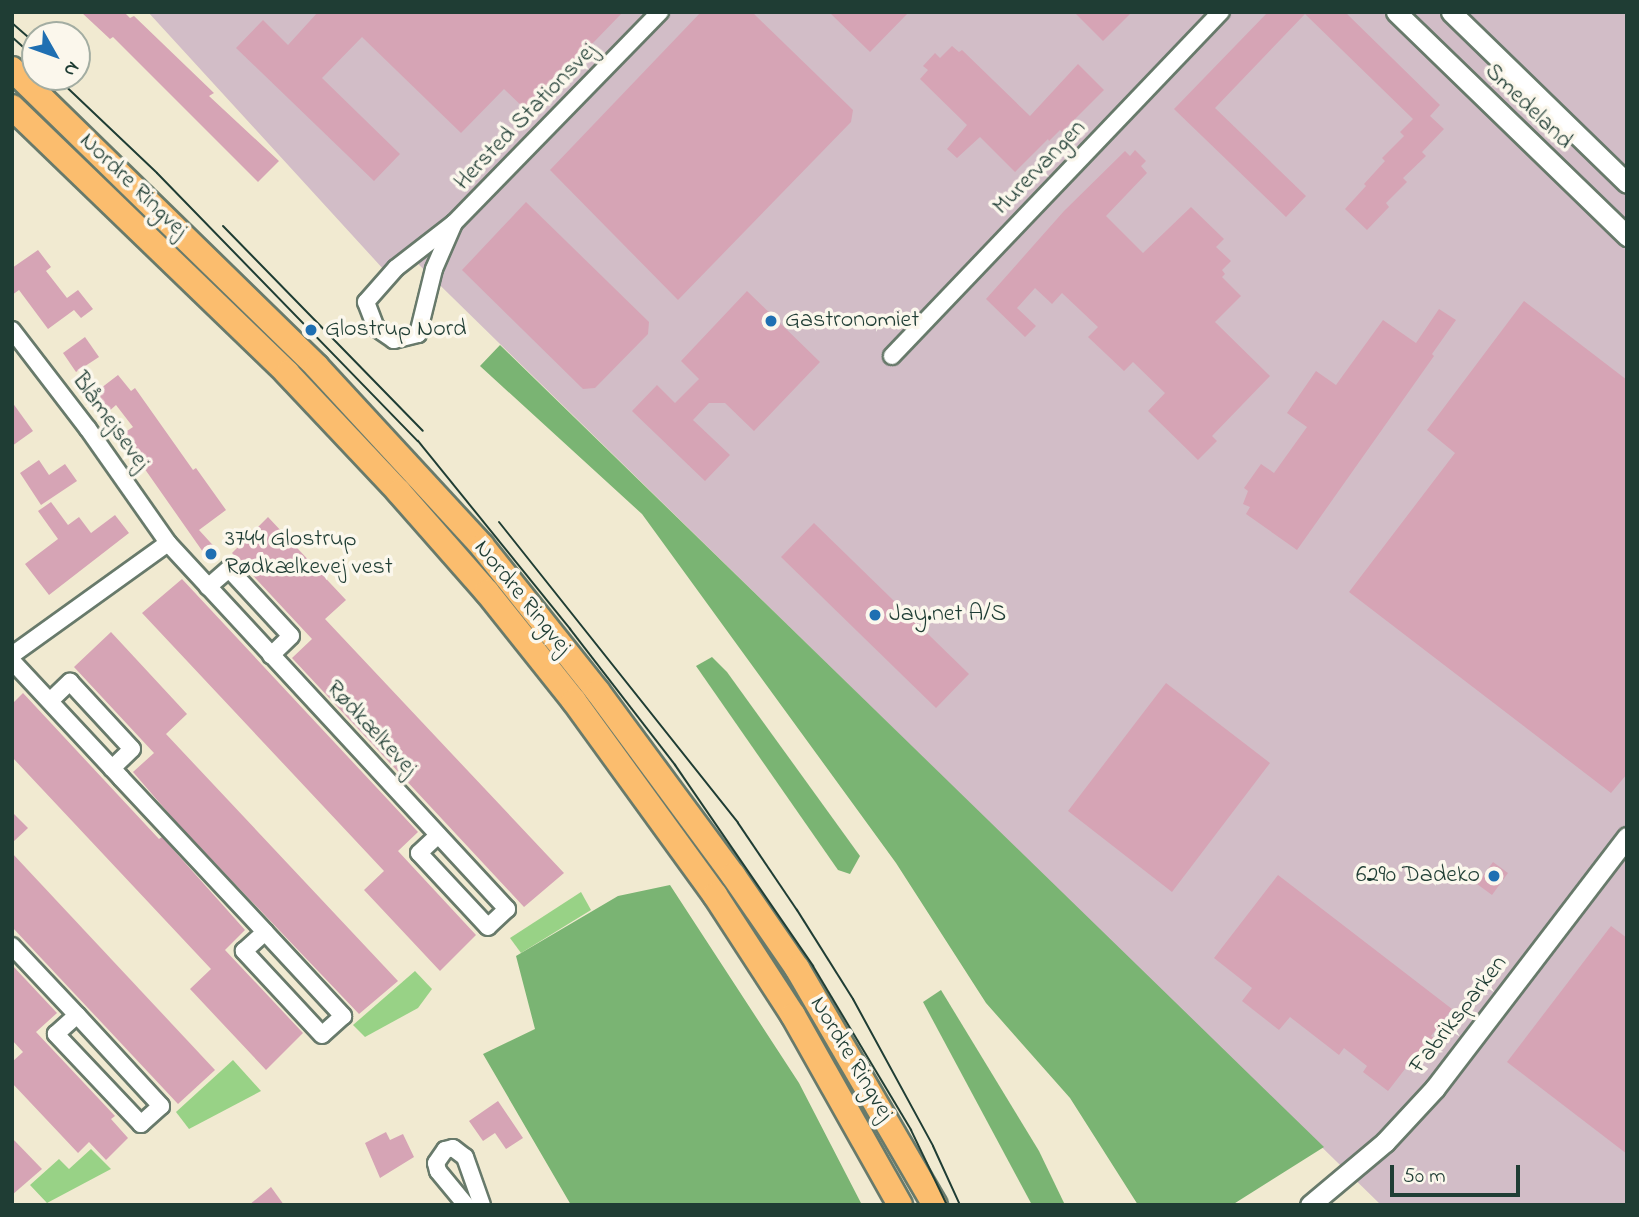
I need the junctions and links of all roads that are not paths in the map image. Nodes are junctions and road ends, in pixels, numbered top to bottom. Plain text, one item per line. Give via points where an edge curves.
1 (660, 12) edge
2 (1221, 12) edge
3 (1396, 12) edge
4 (1451, 12) edge
5 (12, 69) edge
6 (12, 107) edge
7 (1627, 183) edge
8 (454, 223) junction
9 (1627, 236) edge
10 (12, 330) edge
11 (892, 356) dead end
12 (168, 543) junction
13 (208, 587) junction
14 (12, 655) edge
15 (271, 655) junction
16 (12, 661) edge
17 (50, 701) junction
18 (112, 768) junction
19 (438, 835) junction
20 (1627, 837) edge
21 (265, 932) junction
22 (12, 946) edge
23 (77, 1015) junction
24 (466, 1205) edge
25 (482, 1205) edge
26 (900, 1205) edge
27 (935, 1205) edge
28 (1310, 1205) edge

1 - 8 street, Hersted Stationsvej
2 - 11 street, Murervangen
3 - 9 street, Smedeland
4 - 7 street, Smedeland
5 - 27 main road, Nordre Ringvej via 317,367 482,546 598,692 740,885 797,968
6 - 26 main road, Nordre Ringvej via 287,373 487,592 574,701 715,895 793,1015
8 - 8 street, Hersted Stationsvej via 434,269 418,334 394,340 376,328 366,302 396,268
10 - 12 street, Blåmejsevej
12 - 13 street, Rødkælkevej
12 - 14 street
13 - 15 street, Rødkælkevej
13 - 15 street via 229,569 291,636
15 - 19 street, Rødkælkevej
16 - 17 street
17 - 18 street
17 - 18 street via 70,682 132,749
18 - 21 street
19 - 19 street, Rødkælkevej via 419,853 488,927 507,909
20 - 28 street, Fabriksparken via 1434,1088 1385,1142
21 - 21 street via 244,951 322,1035 343,1016
22 - 23 street
23 - 23 street via 56,1034 141,1125 161,1106
24 - 25 street via 438,1171 436,1163 445,1150 460,1151 465,1157

